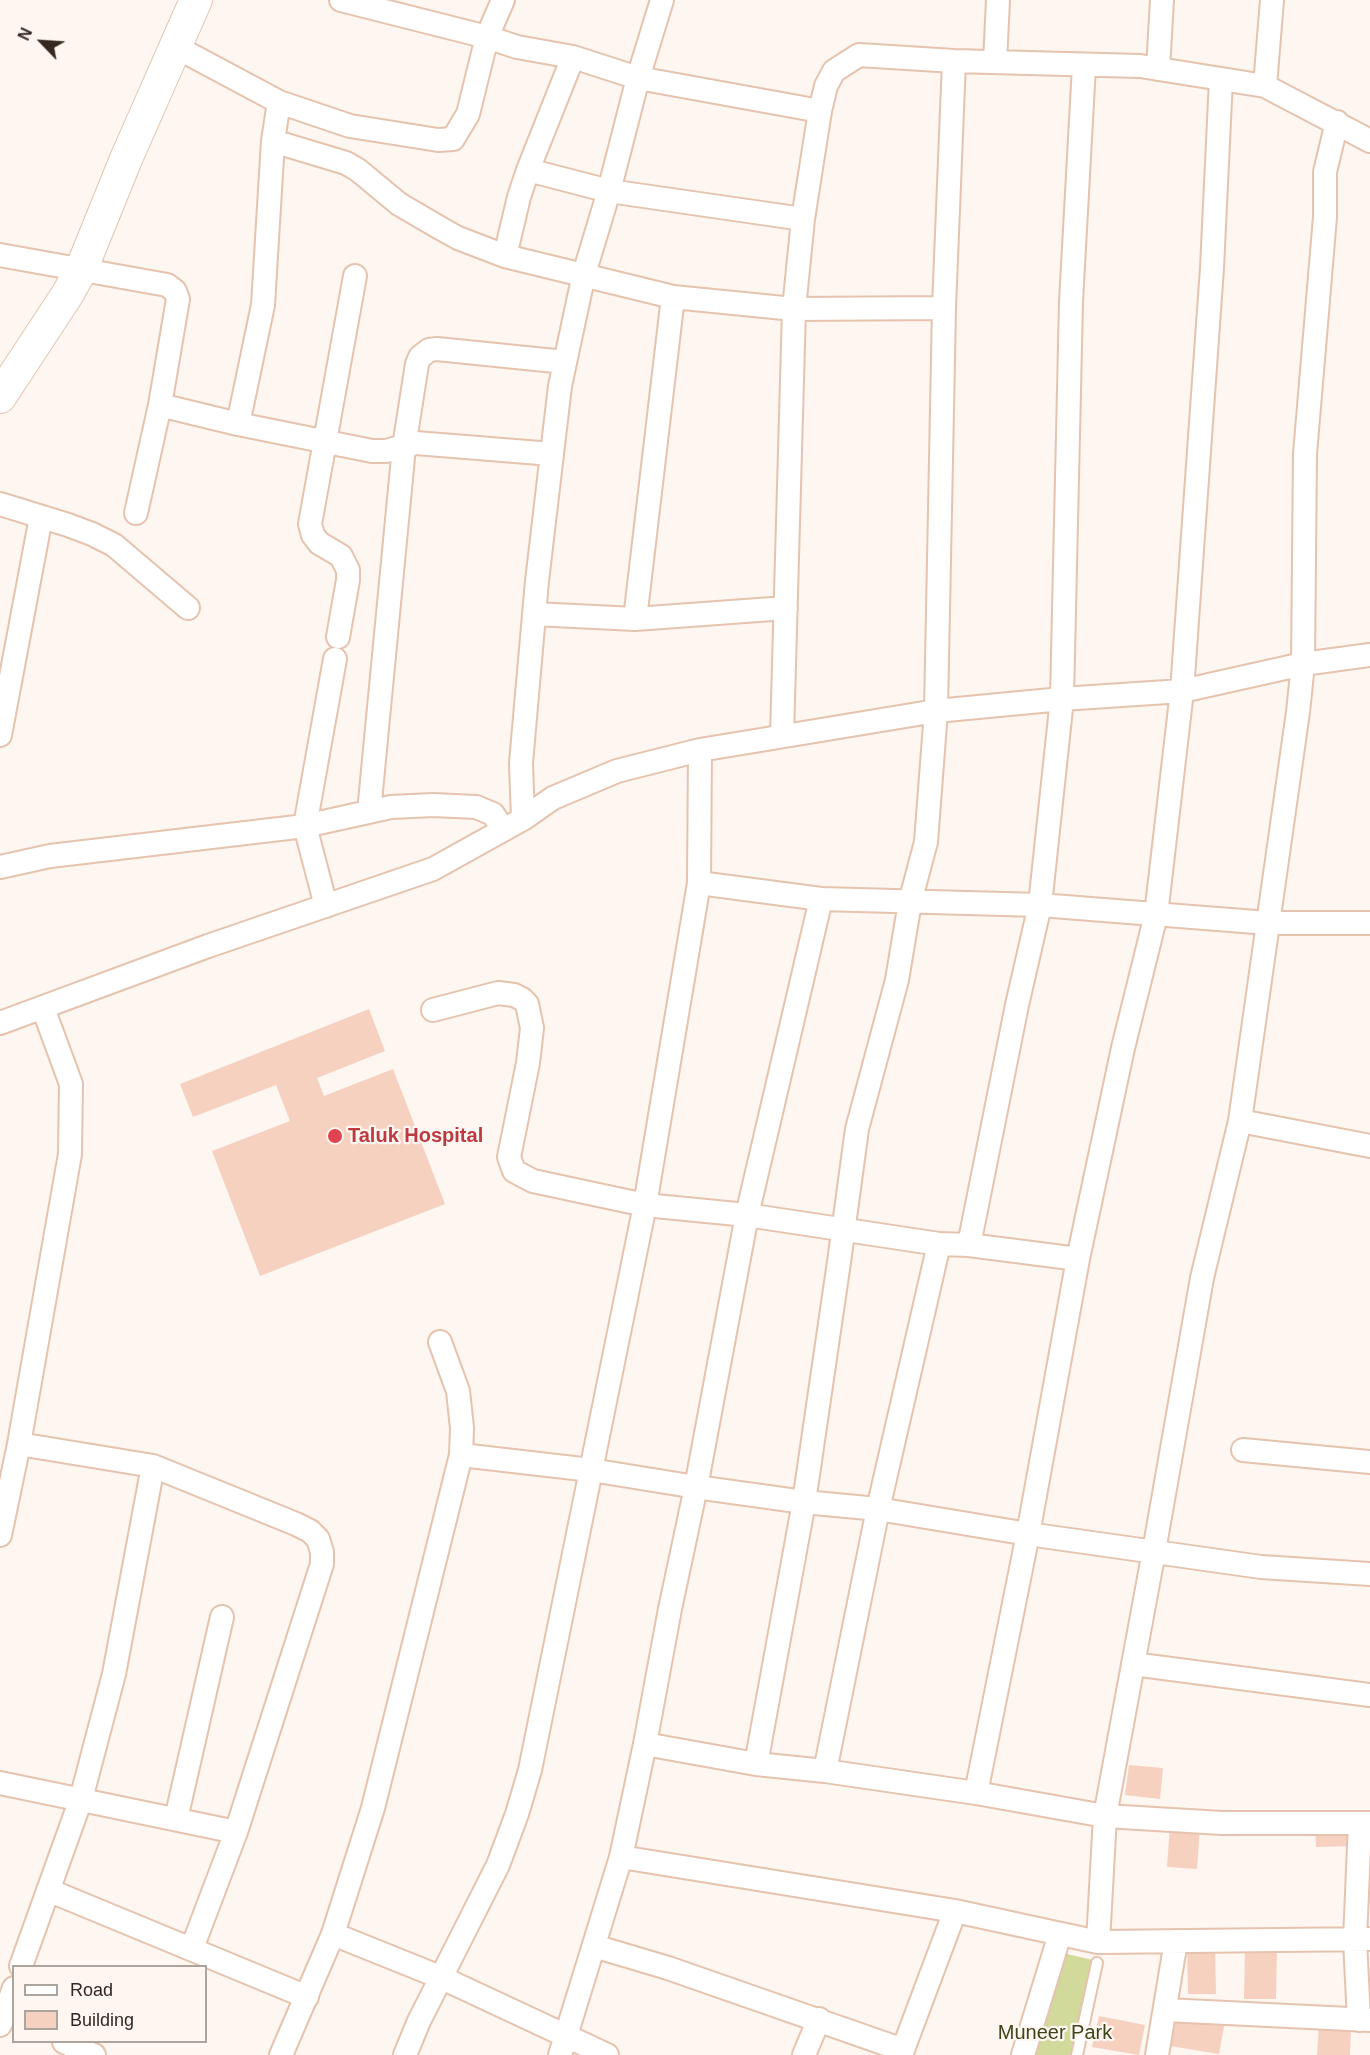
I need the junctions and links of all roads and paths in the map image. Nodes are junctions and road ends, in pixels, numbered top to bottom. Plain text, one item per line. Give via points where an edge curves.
1 (341, 0) edge
2 (502, 0) edge
3 (662, 0) edge
4 (998, 0) edge
5 (1162, 0) edge
6 (1272, 0) edge
7 (194, 1) edge
8 (487, 37) junction
9 (176, 46) junction
10 (573, 57) junction
11 (954, 61) junction
12 (995, 62) junction
13 (1084, 66) junction
14 (1158, 69) junction
15 (638, 78) junction
16 (1221, 79) junction
17 (1265, 86) junction
18 (279, 102) junction
19 (820, 111) junction
20 (1337, 122) junction
21 (1368, 133) edge
22 (273, 141) junction
23 (528, 170) junction
24 (609, 191) junction
25 (803, 219) junction
26 (0, 255) edge
27 (505, 256) junction
28 (81, 270) junction
29 (584, 274) junction
30 (355, 276) dead end
31 (674, 297) junction
32 (944, 308) junction
33 (794, 309) junction
34 (565, 362) junction
35 (4, 384) edge
36 (160, 405) junction
37 (238, 424) junction
38 (325, 441) junction
39 (404, 447) junction
40 (552, 454) junction
41 (0, 504) edge
42 (136, 513) dead end
43 (41, 517) junction
44 (188, 608) dead end
45 (786, 608) junction
46 (534, 614) junction
47 (635, 620) junction
48 (1370, 655) edge
49 (1303, 664) junction
50 (1182, 691) junction
51 (1062, 699) junction
52 (936, 711) junction
53 (0, 735) edge
54 (782, 736) junction
55 (700, 750) junction
56 (369, 812) junction
57 (513, 824) junction
58 (305, 826) junction
59 (0, 867) edge
60 (699, 883) junction
61 (821, 899) junction
62 (910, 902) junction
63 (1040, 905) junction
64 (326, 906) junction
65 (1156, 915) junction
66 (1268, 923) junction
67 (1370, 923) edge
68 (43, 1008) junction
69 (433, 1010) dead end
70 (0, 1023) edge
71 (1240, 1121) junction
72 (1370, 1146) edge
73 (645, 1205) junction
74 (747, 1215) junction
75 (844, 1229) junction
76 (939, 1244) junction
77 (969, 1245) junction
78 (1078, 1259) junction
79 (440, 1342) dead end
80 (19, 1444) junction
81 (1243, 1450) dead end
82 (461, 1455) junction
83 (1370, 1462) edge
84 (153, 1466) junction
85 (591, 1470) junction
86 (696, 1487) junction
87 (804, 1502) junction
88 (878, 1509) junction
89 (1028, 1534) junction
90 (0, 1535) edge
91 (1154, 1551) junction
92 (1370, 1574) edge
93 (222, 1617) dead end
94 (1133, 1664) junction
95 (1370, 1695) edge
96 (645, 1744) junction
97 (756, 1764) junction
98 (825, 1771) junction
99 (0, 1783) edge
100 (976, 1793) junction
101 (81, 1799) junction
102 (1105, 1816) junction
103 (176, 1820) junction
104 (1365, 1823) edge
105 (236, 1832) junction
106 (621, 1857) junction
107 (48, 1890) junction
108 (955, 1911) junction
109 (333, 1934) junction
110 (1060, 1934) junction
111 (1363, 1940) edge
112 (1176, 1941) junction
113 (594, 1946) junction
114 (192, 1948) junction
115 (1097, 1952) junction
116 (21, 1965) edge
117 (440, 1977) junction
118 (12, 1996) edge
119 (307, 1997) junction
120 (1166, 2010) junction
121 (6, 2019) edge
122 (819, 2019) junction
123 (1365, 2020) edge
124 (66, 2043) edge
125 (564, 2046) edge
126 (902, 2053) edge
127 (94, 2055) edge
128 (281, 2055) edge
129 (405, 2055) edge
130 (607, 2055) edge
131 (804, 2055) edge
132 (1023, 2055) edge
133 (1077, 2055) edge
134 (1157, 2055) edge

1 - 8 street
2 - 8 street
3 - 15 street
4 - 12 street
5 - 14 street
6 - 17 street
7 - 9 street
8 - 10 street
8 - 18 street via 468,114 453,139 350,126
9 - 18 street
9 - 28 street
10 - 15 street
10 - 23 street
11 - 12 street
11 - 19 street via 859,55 834,71
11 - 32 street
12 - 13 street
13 - 14 street
13 - 51 street via 1071,302
14 - 16 street
15 - 19 street
15 - 24 street
16 - 17 street
16 - 50 street via 1212,268
17 - 20 street
18 - 22 street
19 - 25 street
20 - 21 street
20 - 49 street via 1325,172 1325,218 1305,454
22 - 27 street via 346,164 399,204 440,228
22 - 37 street via 263,305
23 - 24 street
23 - 27 street
24 - 25 street
24 - 29 street
25 - 33 street
26 - 28 street
27 - 29 street
28 - 35 street
28 - 36 street via 167,285 175,291 178,299
29 - 31 street
29 - 34 street
30 - 38 street
31 - 33 street
31 - 47 street
32 - 33 street
32 - 52 street
33 - 45 street
34 - 39 street via 429,350 417,364
34 - 40 street
36 - 37 street
36 - 42 street
37 - 38 street
38 - 39 street via 372,451
38 - 58 street via 310,524 319,543 341,556 348,580
39 - 40 street via 416,443
39 - 56 street
40 - 46 street
41 - 43 street
43 - 44 street via 114,545
43 - 53 street
45 - 47 street
45 - 54 street
46 - 47 street
46 - 57 street
48 - 49 street
49 - 50 street
49 - 66 street
50 - 51 street
50 - 65 street
51 - 52 street
51 - 63 street
52 - 54 street
52 - 62 street via 926,842
54 - 55 street
55 - 57 street via 617,771 553,798
55 - 60 street
56 - 57 street via 391,807 476,807
56 - 58 street
57 - 64 street via 433,869
58 - 59 street via 50,856
58 - 64 street
60 - 61 street
60 - 73 street
61 - 62 street
61 - 74 street
62 - 63 street
62 - 75 street via 897,980 857,1129
63 - 65 street
63 - 77 street
64 - 68 street
65 - 66 street
65 - 78 street
66 - 67 street
66 - 71 street
68 - 70 street
68 - 80 street via 71,1084 70,1154
69 - 73 street via 498,993 522,999 532,1028 509,1157 514,1171 533,1181
71 - 72 street
71 - 91 street via 1202,1278
73 - 74 street
73 - 85 street
74 - 75 street
74 - 86 street
75 - 76 street
75 - 87 street
76 - 77 street
76 - 88 street
77 - 78 street
78 - 89 street
79 - 82 street via 458,1391
80 - 84 street
80 - 90 street
81 - 83 street
82 - 85 street
82 - 109 street via 373,1808
84 - 101 street via 114,1674
84 - 105 street via 309,1531 318,1539 322,1552 322,1564
85 - 86 street
85 - 117 street via 521,1803 498,1865
86 - 87 street
86 - 96 street
87 - 88 street
87 - 97 street
88 - 89 street
88 - 98 street
89 - 91 street
89 - 100 street
91 - 92 street via 1261,1566
91 - 94 street
93 - 103 street
94 - 95 street
94 - 102 street
96 - 97 street
96 - 106 street
97 - 98 street
98 - 100 street
99 - 101 street
100 - 102 street
101 - 103 street
101 - 107 street
102 - 104 street via 1222,1823
102 - 115 street
103 - 105 street
104 - 111 street
105 - 114 street
106 - 108 street
106 - 113 street
107 - 114 street
107 - 116 street
108 - 110 street
108 - 126 street
109 - 117 street
109 - 119 street
110 - 115 street
110 - 132 street
111 - 112 street
111 - 123 street
112 - 115 street
112 - 120 street
113 - 122 street
113 - 125 street
114 - 119 street
115 - 133 lane
117 - 125 street
117 - 129 street
118 - 121 street
119 - 128 street
120 - 123 street
120 - 134 street
122 - 126 street
122 - 131 street
124 - 127 street
125 - 130 street

